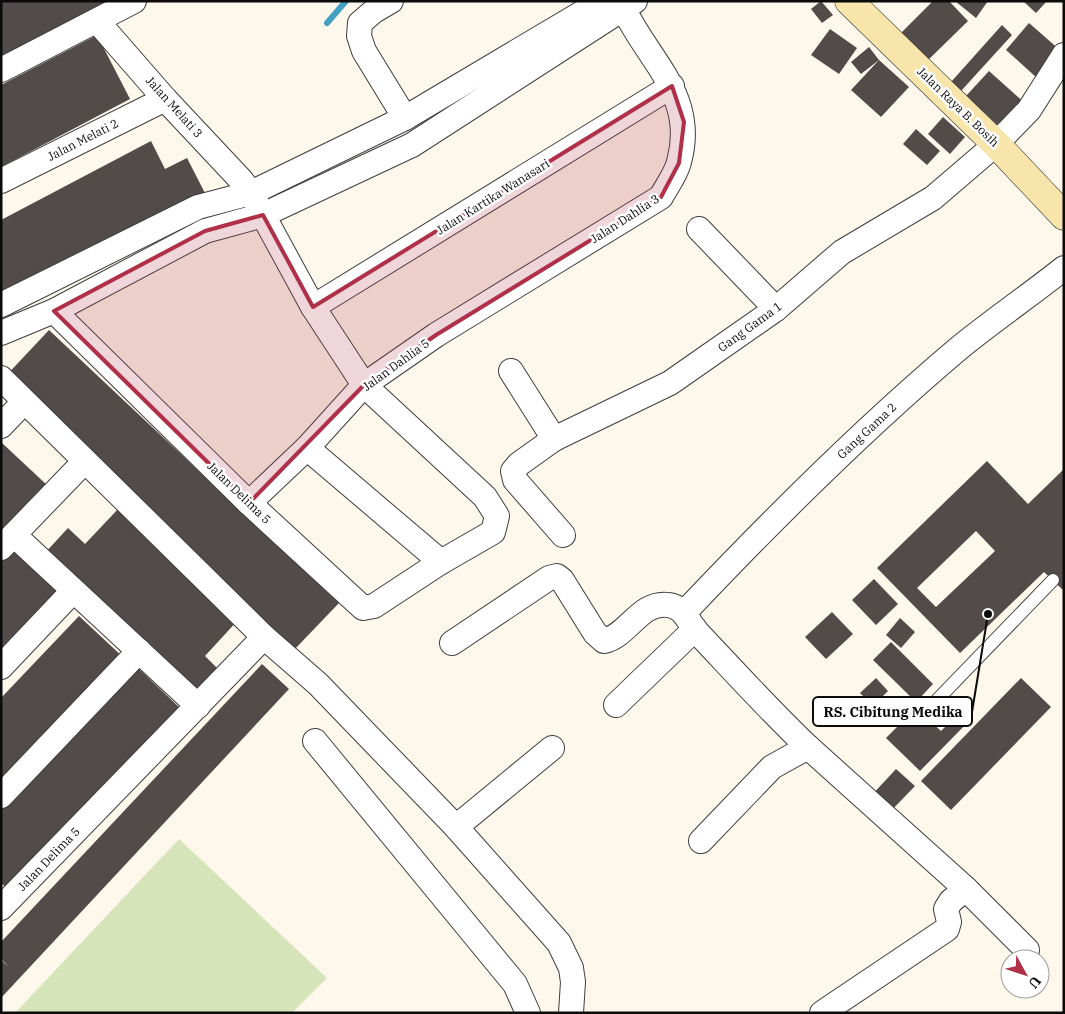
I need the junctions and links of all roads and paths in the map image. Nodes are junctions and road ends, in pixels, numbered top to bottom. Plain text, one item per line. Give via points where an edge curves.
1 (134, 1) edge
2 (391, 1) edge
3 (602, 1) edge
4 (855, 3) edge
5 (626, 4) edge
6 (97, 21) junction
7 (1064, 55) edge
8 (1, 70) edge
9 (672, 86) junction
10 (165, 99) junction
11 (405, 118) junction
12 (996, 144) junction
13 (1, 181) edge
14 (250, 193) junction
15 (263, 215) junction
16 (1064, 216) edge
17 (699, 229) dead end
18 (1064, 268) edge
19 (541, 272) joint
20 (1, 304) edge
21 (313, 307) junction
22 (776, 309) junction
23 (54, 311) junction
24 (1, 333) edge
25 (511, 371) dead end
26 (1, 378) edge
27 (364, 385) junction
28 (24, 402) junction
29 (1, 426) edge
30 (554, 439) junction
31 (307, 448) junction
32 (85, 461) junction
33 (249, 503) junction
34 (563, 535) dead end
35 (8, 541) edge
36 (440, 562) junction
37 (1052, 580) dead end
38 (73, 591) junction
39 (690, 620) junction
40 (264, 637) junction
41 (452, 643) dead end
42 (139, 651) junction
43 (1, 667) edge
44 (937, 700) dead end
45 (616, 705) dead end
46 (198, 706) junction
47 (315, 741) dead end
48 (808, 747) junction
49 (552, 748) dead end
50 (1, 796) edge
51 (456, 827) junction
52 (701, 841) dead end
53 (966, 889) junction
54 (3, 904) edge
55 (1026, 949) edge
56 (528, 1013) edge
57 (571, 1013) edge
58 (822, 1013) edge

1 - 6 street
2 - 11 street via 360,23 359,36 364,51
3 - 11 street
4 - 12 main road, Jalan Raya B. Bosih
5 - 9 street, Jalan Dahlia 3
5 - 15 street via 412,145
6 - 8 street
6 - 10 street, Jalan Melati 3
7 - 12 street, Gang Gama 1 via 1029,110
9 - 19 street, Jalan Dahlia 3 via 684,122 679,163 662,197
9 - 21 street, Jalan Kartika Wanasari
10 - 13 street, Jalan Melati 2
10 - 14 street, Jalan Melati 3
11 - 14 street
12 - 16 main road, Jalan Raya B. Bosih
12 - 22 street, Gang Gama 1 via 933,198 842,252
14 - 15 street, Jalan Melati 3
14 - 20 street via 198,207
15 - 21 street, Jalan Melati 3
15 - 23 street via 204,231
17 - 22 street
18 - 39 street, Gang Gama 2 via 960,348 886,412 821,474
19 - 27 street, Jalan Dahlia 5 via 436,335
21 - 27 street, Jalan Melati 3
22 - 30 street, Gang Gama 1 via 670,383
23 - 24 street
23 - 33 street, Jalan Delima 5
25 - 30 street
26 - 28 street
27 - 31 street, Jalan Dahlia 5
27 - 36 street, Jalan Delima 5 via 485,497 498,516 493,532
28 - 29 street
28 - 32 street
30 - 34 street, Gang Gama 1 via 513,471 515,480
31 - 33 street, Jalan Dahlia 5
31 - 36 street
32 - 35 street
32 - 40 street
33 - 36 street, Jalan Delima 5 via 363,608 374,606
35 - 38 street
37 - 44 lane
38 - 42 street
38 - 43 street
39 - 41 street via 668,605 650,609 638,615 612,639 604,641 595,633 557,576 549,578
39 - 45 street, Gang Gama 2
39 - 48 street via 771,711
40 - 46 street, Jalan Delima 5
40 - 51 street via 318,684
42 - 46 street
42 - 50 street
46 - 54 street, Jalan Delima 5
47 - 56 street via 515,984
48 - 52 street via 772,767
48 - 53 street
49 - 51 street
51 - 57 street via 560,943 571,968
53 - 55 street
53 - 58 street via 946,909 947,929

